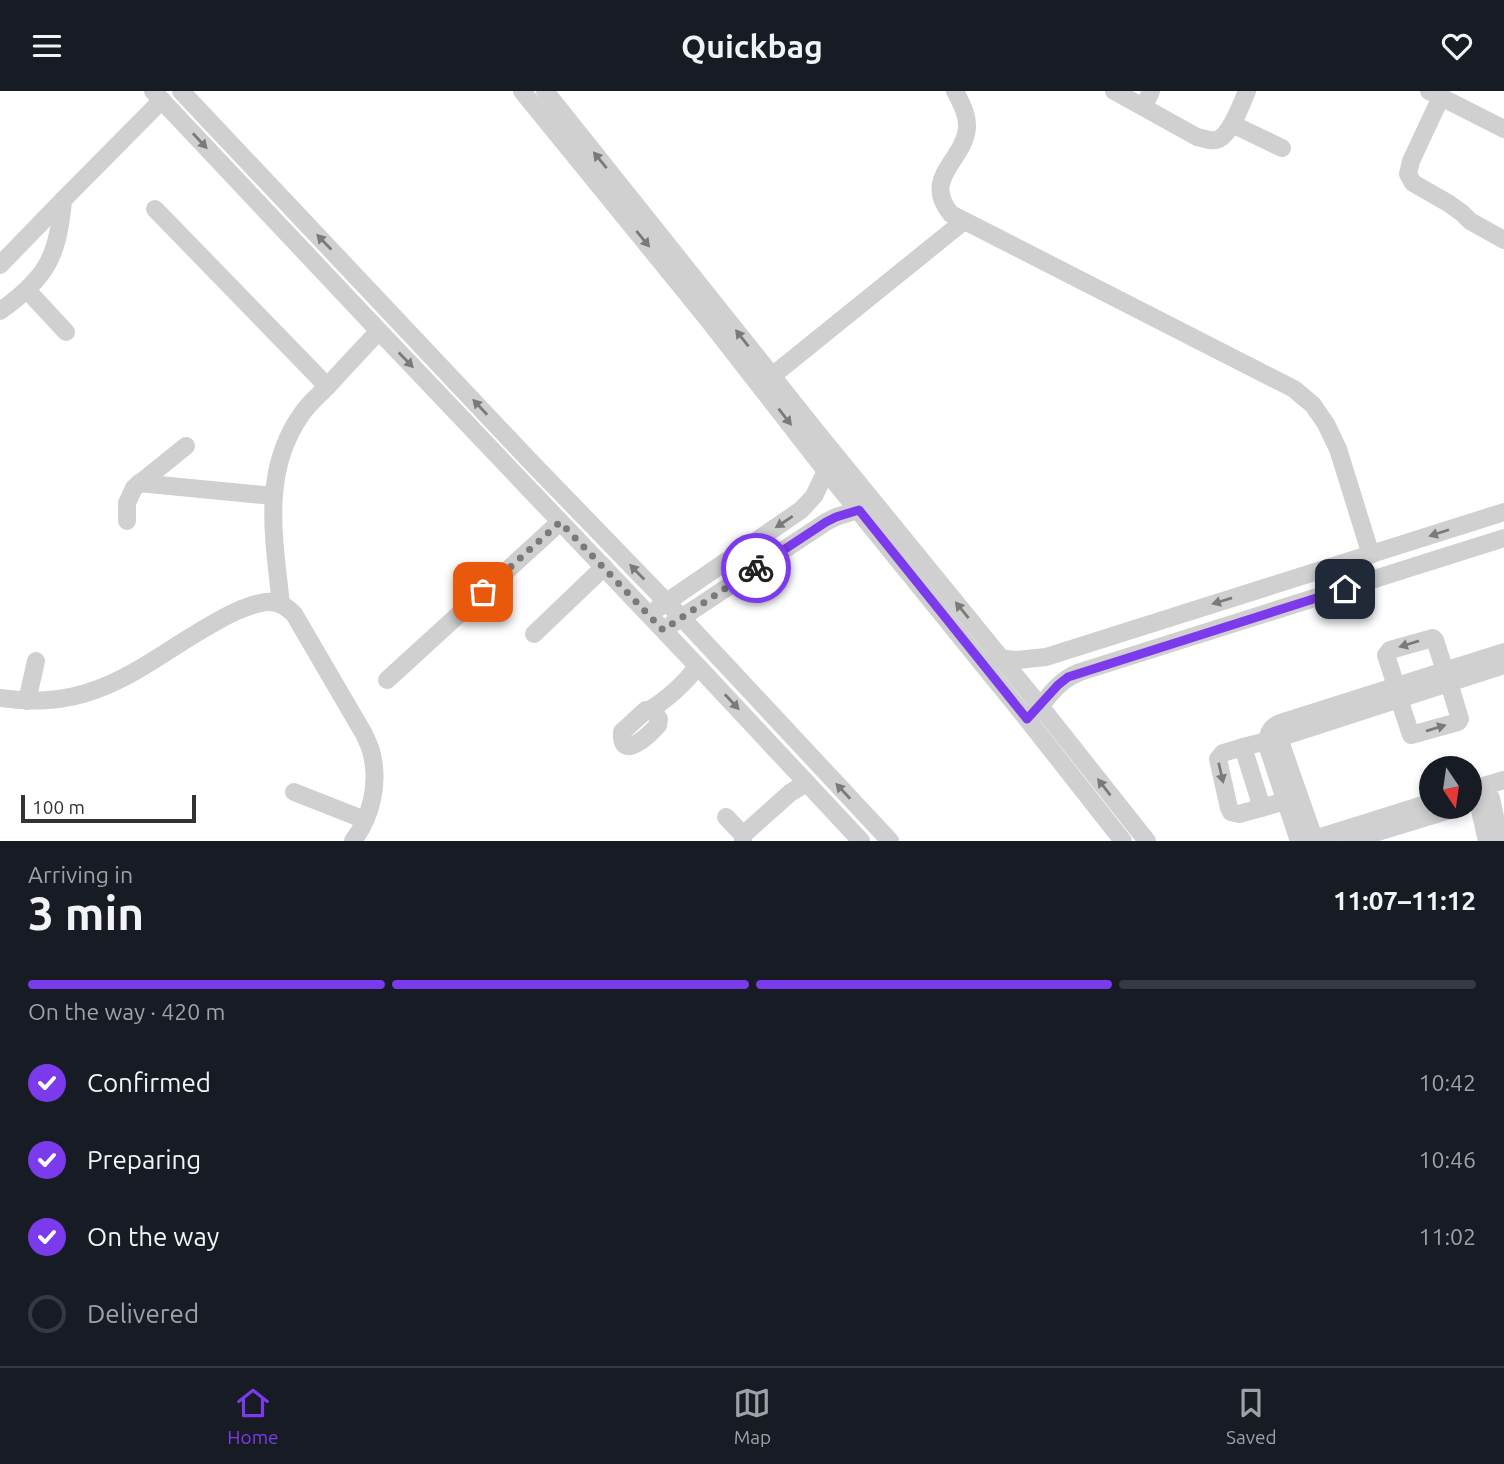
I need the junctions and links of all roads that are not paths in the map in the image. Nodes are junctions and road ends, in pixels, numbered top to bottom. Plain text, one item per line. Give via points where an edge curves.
1 (181, 91) edge
2 (522, 91) edge
3 (545, 91) edge
4 (956, 91) edge
5 (1114, 91) edge
6 (1248, 91) edge
7 (157, 95) edge
8 (1447, 96) edge
9 (1147, 99) edge
10 (1232, 124) junction
11 (1504, 129) edge
12 (1282, 148) dead end
13 (62, 199) junction
14 (155, 209) dead end
15 (964, 221) junction
16 (1504, 240) edge
17 (0, 265) edge
18 (27, 290) junction
19 (0, 311) edge
20 (379, 331) junction
21 (66, 332) dead end
22 (772, 376) junction
23 (327, 386) junction
24 (810, 437) junction
25 (186, 446) dead end
26 (826, 471) junction
27 (139, 482) junction
28 (273, 496) junction
29 (859, 510) junction
30 (1504, 512) edge
31 (127, 521) dead end
32 (560, 522) junction
33 (1504, 538) edge
34 (1371, 555) junction
35 (604, 567) junction
36 (667, 602) junction
37 (281, 604) junction
38 (649, 615) junction
39 (682, 618) junction
40 (663, 630) junction
41 (534, 634) dead end
42 (1504, 652) edge
43 (977, 659) junction
44 (1002, 660) junction
45 (36, 661) dead end
46 (1504, 666) edge
47 (702, 670) junction
48 (1447, 677) junction
49 (387, 680) dead end
50 (1397, 693) junction
51 (0, 698) edge
52 (27, 701) junction
53 (1040, 706) junction
54 (654, 714) dead end
55 (1027, 719) junction
56 (1274, 743) junction
57 (1243, 747) junction
58 (801, 777) junction
59 (1504, 780) edge
60 (294, 792) dead end
61 (1483, 797) edge
62 (1286, 801) junction
63 (1419, 806) edge
64 (1262, 808) junction
65 (1420, 819) edge
66 (365, 820) junction
67 (737, 831) edge
68 (1309, 840) edge
69 (353, 841) edge
70 (861, 841) edge
71 (890, 841) edge
72 (1123, 841) edge
73 (1147, 841) edge
74 (1348, 841) edge
75 (1487, 841) edge
76 (1500, 841) edge

36 -> 1 street
2 -> 24 street
22 -> 3 street
4 - 15 street via 966,117 966,132 942,178 940,193 946,208
5 - 9 street
6 - 10 street
7 - 13 street
7 -> 20 street
8 - 11 street
8 - 16 street via 1408,174 1413,183
9 - 10 street via 1197,137 1219,139
10 - 12 street
13 - 17 street
13 - 18 street via 53,254
14 - 23 street
15 - 22 street
15 - 34 street via 1294,389 1313,405 1338,449
18 - 19 street
18 - 21 street
20 - 23 street
20 -> 32 street
22 - 24 street
23 - 28 street via 301,414 287,440
24 - 26 street
44 -> 24 street
25 - 27 street
26 - 29 street
26 -> 36 street via 801,510
27 - 28 street
27 - 31 street via 129,495
28 - 37 street
29 - 39 street via 826,522
29 - 43 street
30 -> 34 street
32 - 35 street
32 - 49 street
33 - 53 street via 1080,672 1058,685
34 -> 44 street via 1046,656
35 - 38 street
35 - 41 street
36 - 38 street
36 - 39 street
37 - 52 street via 266,602 223,618 124,678 93,691
37 - 66 street via 294,614 368,744 375,777
38 - 40 street
39 - 40 street
71 -> 39 street
40 - 47 street
42 - 48 street
43 - 44 street
43 - 55 street
44 - 53 street
45 - 52 street
46 - 48 street
47 - 54 street via 669,695
47 -> 58 street
48 - 50 street
48 -> 50 street via 1431,637 1388,651
50 -> 48 street via 1411,735 1458,722
50 - 56 street
51 - 52 street
53 - 55 street
73 -> 53 street
55 - 72 street
56 - 57 street
56 - 62 street
56 - 68 street
57 - 64 street
57 -> 64 street via 1218,758 1229,808 1239,814
58 - 67 street via 783,787
58 - 70 street
59 - 61 street
60 - 66 street
61 - 75 street
61 - 76 street
62 - 64 street
62 - 68 street
63 - 68 street
65 - 74 street
66 - 69 street

